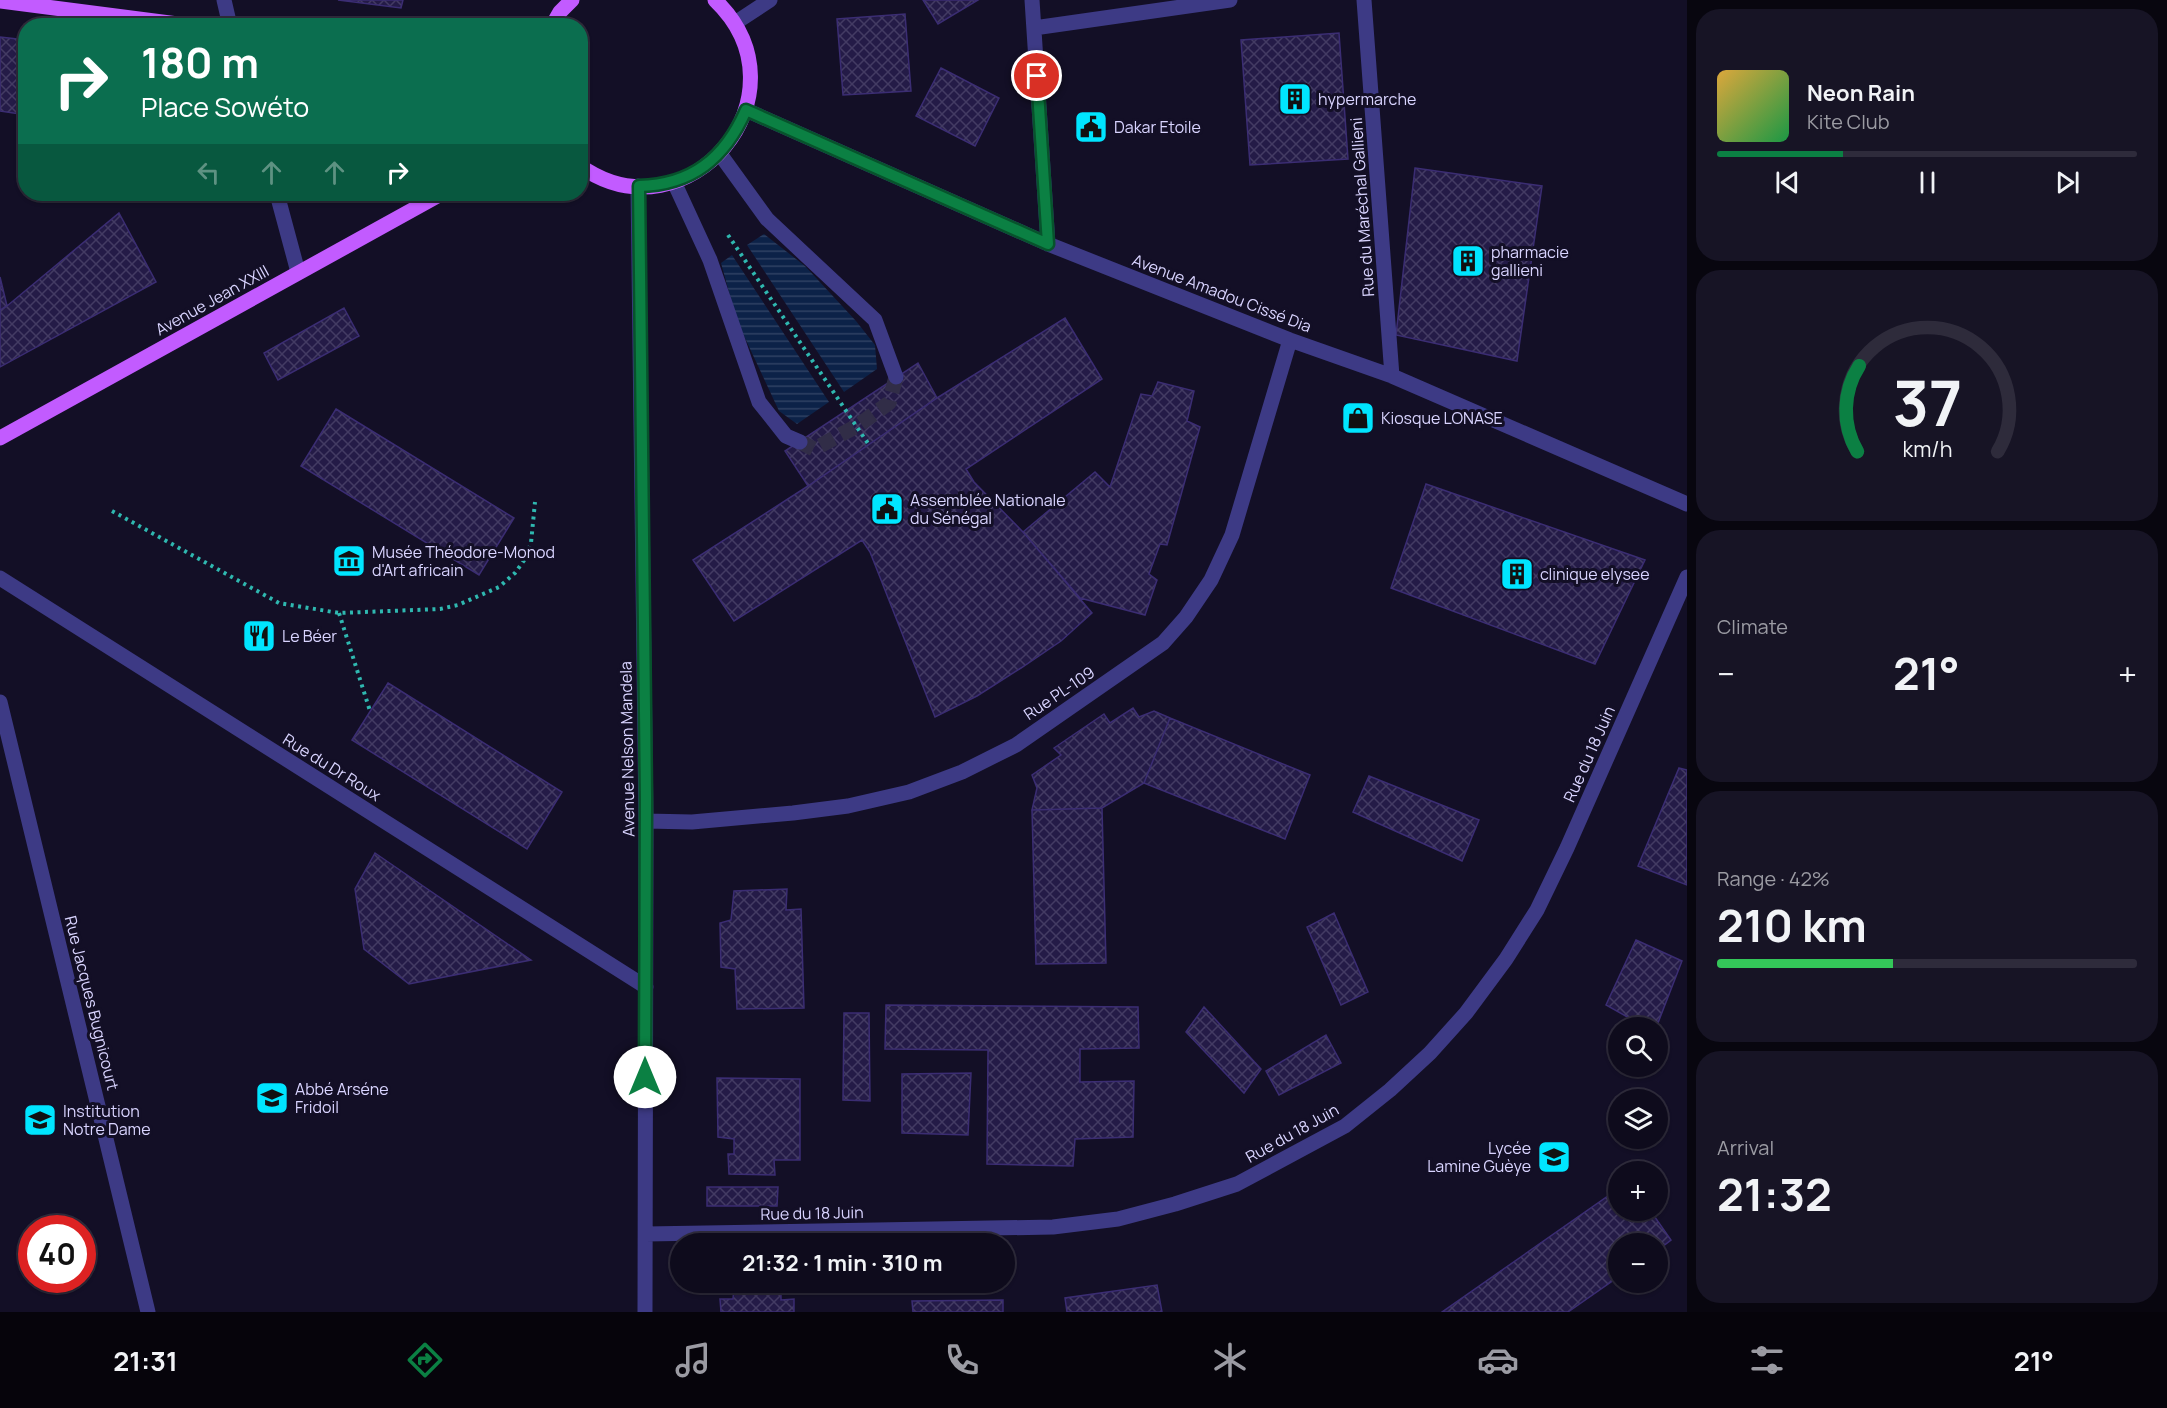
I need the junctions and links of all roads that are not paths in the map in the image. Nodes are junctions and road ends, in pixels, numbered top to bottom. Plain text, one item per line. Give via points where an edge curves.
1 (224, 0) edge
2 (572, 0) edge
3 (715, 0) edge
4 (770, 0) edge
5 (1032, 0) edge
6 (1230, 0) edge
7 (1364, 0) edge
8 (0, 1) edge
9 (131, 18) edge
10 (229, 18) edge
11 (557, 18) edge
12 (735, 23) junction
13 (1034, 28) junction
14 (746, 110) junction
15 (720, 154) junction
16 (588, 170) edge
17 (674, 182) junction
18 (639, 186) junction
19 (279, 201) edge
20 (428, 201) edge
21 (1048, 244) junction
22 (298, 272) junction
23 (1290, 340) junction
24 (1392, 376) junction
25 (896, 377) tunnel mouth
26 (0, 438) edge
27 (800, 442) tunnel mouth
28 (1687, 504) edge
29 (1687, 577) edge
30 (0, 578) edge
31 (0, 702) edge
32 (646, 821) junction
33 (646, 987) junction
34 (646, 1234) junction
35 (148, 1312) edge
36 (645, 1312) edge

1 - 10 street
2 - 11 main road
3 - 12 main road
4 - 12 street
5 - 13 street
6 - 13 street
7 - 24 street, Rue du Maréchal Gallieni
8 - 9 main road
12 - 14 main road via 750,65
13 - 21 street
14 - 15 main road
14 - 21 street, Avenue Amadou Cissé Dia
15 - 17 main road via 705,167
15 - 25 street via 767,219 875,320
16 - 18 main road via 619,184
17 - 18 main road
17 - 27 street via 710,260 759,402 786,436
18 - 32 street, Avenue Nelson Mandela
19 - 22 street
20 - 22 main road, Avenue Jean XXIII
21 - 23 street, Avenue Amadou Cissé Dia
22 - 26 main road, Avenue Jean XXIII
23 - 24 street, Avenue Amadou Cissé Dia
23 - 32 street, Rue PL-109 via 1233,535 1210,580 1163,643 1016,745 962,772 909,792 793,813 702,821
24 - 28 street, Avenue Amadou Cissé Dia
29 - 34 street, Rue du 18 Juin via 1537,910 1466,1013 1430,1053 1345,1126 1237,1184 1118,1219 1053,1227
30 - 33 street, Rue du Dr Roux
31 - 35 street, Rue Jacques Bugnicourt
32 - 33 street, Avenue Nelson Mandela
33 - 34 street, Avenue Nelson Mandela
34 - 36 street, Avenue Nelson Mandela

